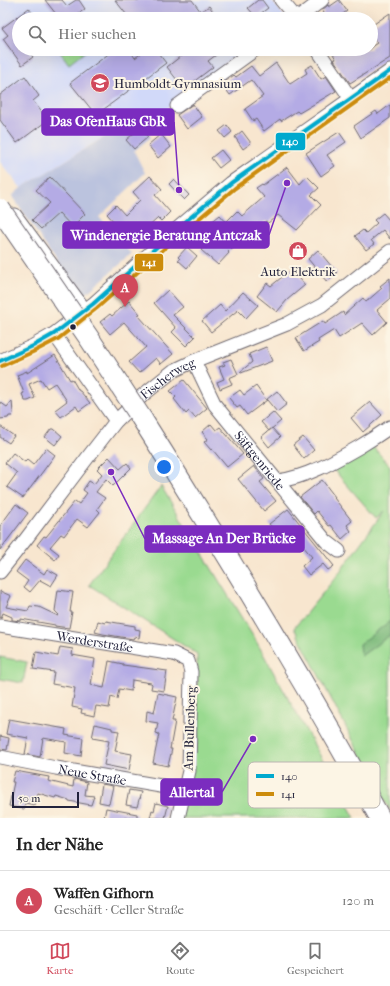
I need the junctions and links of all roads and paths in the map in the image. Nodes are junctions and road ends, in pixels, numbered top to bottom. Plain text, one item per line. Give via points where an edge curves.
1 (281, 0) edge
2 (322, 0) edge
3 (291, 12) edge
4 (306, 12) edge
5 (246, 56) edge
6 (322, 56) edge
7 (390, 72) edge
8 (351, 99) junction
9 (177, 106) dead end
10 (1, 204) edge
11 (0, 233) edge
12 (390, 251) edge
13 (85, 310) junction
14 (54, 334) junction
15 (0, 361) edge
16 (194, 361) junction
17 (129, 422) junction
18 (390, 427) edge
19 (278, 481) junction
20 (339, 551) dead end
21 (0, 572) edge
22 (0, 626) edge
23 (188, 661) joint
24 (0, 757) edge
25 (333, 762) edge
26 (349, 762) edge
27 (184, 790) junction
28 (359, 808) edge
29 (374, 808) edge
30 (178, 818) edge
31 (365, 818) edge
32 (380, 818) edge

1 - 3 street
2 - 4 street
5 - 9 street
6 - 8 street
7 - 8 street
8 - 13 street via 231,183
10 - 13 street via 13,212
10 - 17 highway, bridge via 61,297
11 - 17 highway
12 - 16 street, Fischerweg via 322,305 287,324
13 - 14 street
14 - 15 street
14 - 17 street
16 - 17 street, Fischerweg via 173,371 143,395
16 - 19 street, Säftgenriede via 215,405
17 - 21 street, Fischerweg via 88,457
17 - 25 highway via 276,662
17 - 26 highway via 202,515
18 - 19 street via 316,471 290,480
19 - 20 street, Säftgenriede via 326,541
22 - 23 street, Werderstraße via 174,654
23 - 27 street, Am Bullenberg via 191,672 190,746 189,772
24 - 27 street, Neue Straße
27 - 30 street, Am Bullenberg
28 - 31 highway
29 - 32 highway

